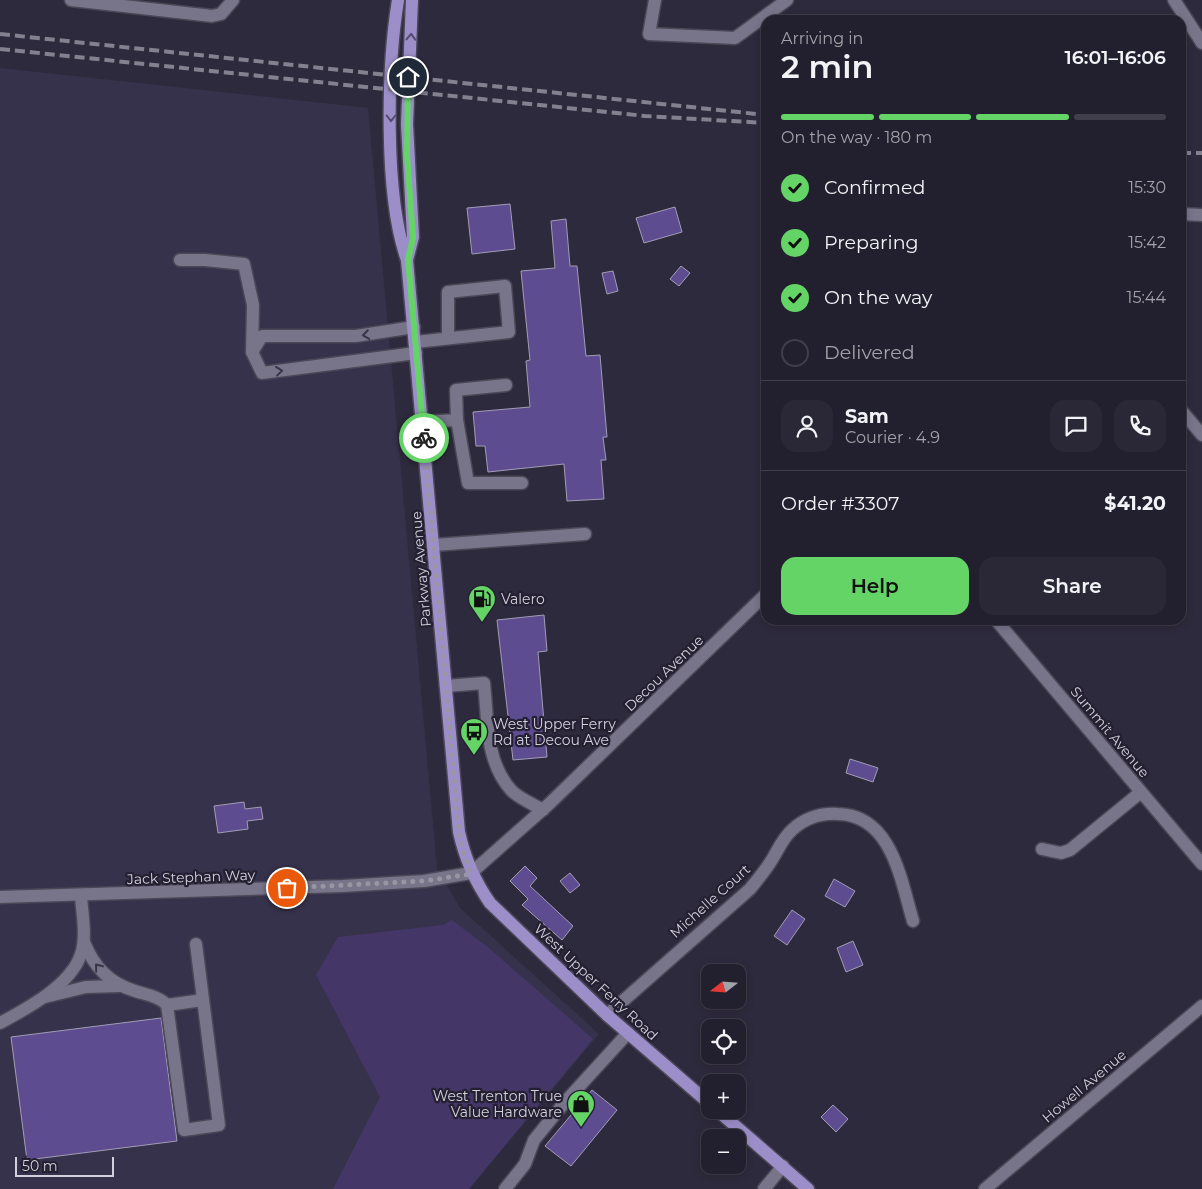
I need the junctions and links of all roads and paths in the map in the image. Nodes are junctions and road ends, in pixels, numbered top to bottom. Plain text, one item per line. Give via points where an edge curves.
1 (71, 0) edge
2 (233, 0) edge
3 (398, 0) edge
4 (412, 0) edge
5 (655, 0) edge
6 (787, 0) edge
7 (1174, 0) edge
8 (103, 2) edge
9 (141, 4) edge
10 (768, 5) edge
11 (1184, 15) edge
12 (1186, 18) edge
13 (1202, 43) edge
14 (1186, 214) edge
15 (1202, 215) edge
16 (180, 260) dead end
17 (408, 260) junction
18 (414, 327) junction
19 (448, 338) junction
20 (416, 347) junction
21 (252, 352) junction
22 (506, 385) dead end
23 (1186, 416) edge
24 (457, 420) junction
25 (422, 422) junction
26 (1202, 435) edge
27 (522, 483) dead end
28 (585, 534) dead end
29 (434, 545) junction
30 (761, 599) edge
31 (1000, 625) edge
32 (446, 686) junction
33 (1141, 792) junction
34 (543, 810) junction
35 (1042, 849) dead end
36 (1202, 864) edge
37 (471, 874) junction
38 (81, 896) junction
39 (0, 897) edge
40 (914, 921) dead end
41 (84, 942) junction
42 (196, 944) dead end
43 (119, 986) junction
44 (44, 997) junction
45 (203, 1000) junction
46 (167, 1005) junction
47 (1202, 1006) edge
48 (607, 1015) junction
49 (0, 1023) edge
50 (628, 1033) junction
51 (701, 1096) edge
52 (728, 1119) edge
53 (783, 1166) junction
54 (505, 1189) edge
55 (764, 1189) edge
56 (808, 1189) edge
57 (985, 1189) edge

1 - 8 street
2 - 9 street via 221,14 212,16
3 -> 17 main road, Parkway Avenue via 391,141 396,222
17 -> 4 main road, Parkway Avenue via 413,238 406,124
5 - 10 street via 649,34 735,38
6 - 10 street
7 - 11 street
8 - 9 street
12 - 13 street
14 - 15 street
16 - 21 street via 244,264 253,305
17 - 18 main road, Parkway Avenue
18 - 20 main road, Parkway Avenue
18 -> 21 street via 356,336 262,336
19 - 19 street via 509,332 505,286 448,292
19 - 20 street
21 -> 20 street via 262,373
20 - 25 main road, Parkway Avenue
22 - 24 street via 456,390
23 - 26 street
24 - 25 street
24 - 27 street via 468,483
25 - 29 main road, Parkway Avenue
28 - 29 street
29 - 32 main road, Parkway Avenue
30 - 34 street, Decou Avenue
31 - 33 street, Summit Avenue
32 - 34 street via 484,683 492,755 498,769 511,790
32 - 37 main road, Parkway Avenue via 459,832
33 - 35 street via 1070,850 1061,854
33 - 36 street, Summit Avenue
34 - 37 street, Decou Avenue
37 - 38 street, Jack Stephan Way via 424,881 343,886
37 - 48 main road, West Upper Ferry Road via 490,903
38 - 39 street, Jack Stephan Way
38 - 41 street
40 - 48 street, Michelle Court via 894,858 880,834 858,818 843,814 815,816 791,830 750,889
43 -> 41 street via 97,968
41 - 44 street via 77,964
42 - 45 street
43 - 44 street via 86,987
43 - 46 street via 154,996
44 - 49 street
45 - 46 street
45 - 46 street via 219,1125 184,1130
47 - 57 street, Howell Avenue
48 - 50 main road, West Upper Ferry Road
50 - 51 main road, West Upper Ferry Road
50 - 54 street via 534,1140 525,1164
52 - 53 main road
53 - 55 street
53 - 56 main road

